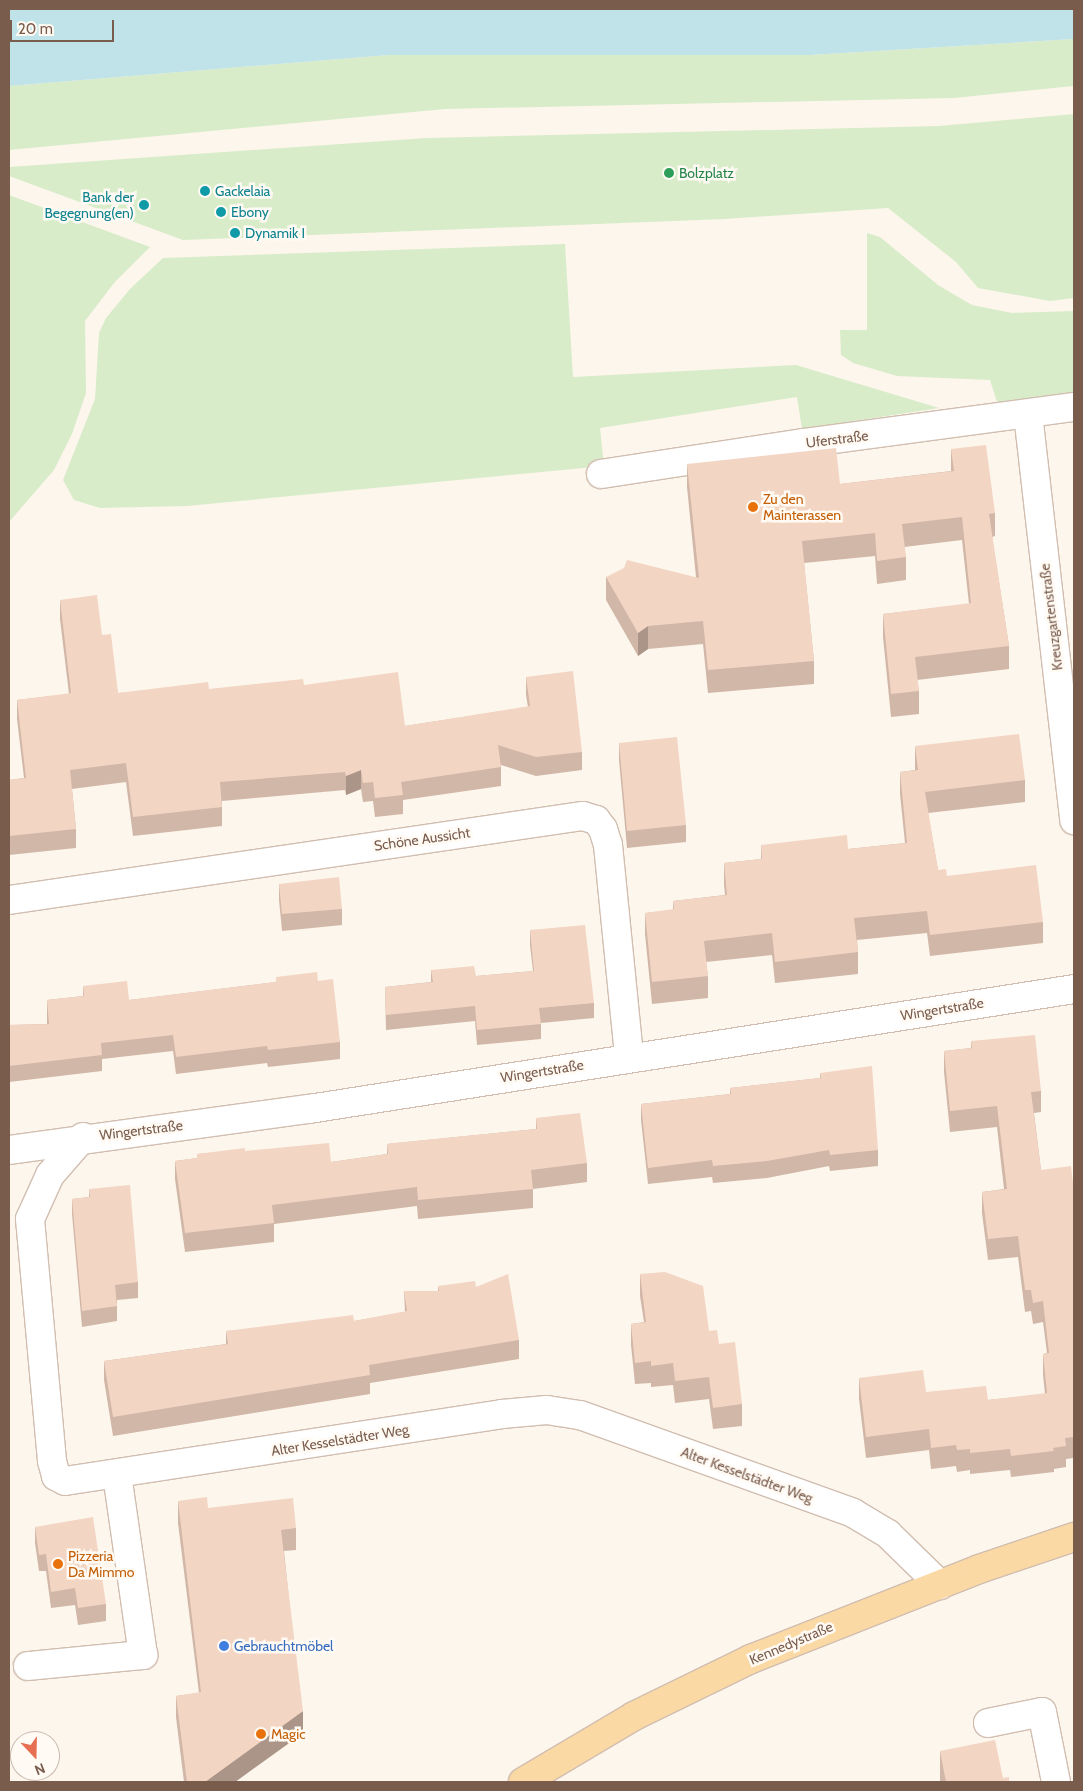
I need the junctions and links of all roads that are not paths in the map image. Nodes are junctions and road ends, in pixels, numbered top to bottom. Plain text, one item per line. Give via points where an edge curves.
1 (1074, 407) edge
2 (1028, 414) junction
3 (601, 474) dead end
4 (1074, 820) edge
5 (9, 900) edge
6 (1074, 989) edge
7 (629, 1057) junction
8 (83, 1137) junction
9 (9, 1150) edge
10 (117, 1474) junction
11 (1074, 1537) edge
12 (940, 1585) junction
13 (28, 1666) dead end
14 (988, 1723) dead end
15 (523, 1782) edge
16 (1056, 1782) edge

1 - 2 street, Uferstraße
2 - 3 street, Uferstraße
2 - 4 street, Kreuzgartenstraße
5 - 7 street, Schöne Aussicht via 583,816 596,820 608,845
6 - 7 street, Wingertstraße
7 - 8 street, Wingertstraße via 309,1110
8 - 9 street, Wingertstraße
8 - 10 street, Alter Kesselstädter Weg via 50,1175 30,1219 52,1461 56,1476 65,1482
10 - 12 street, Alter Kesselstädter Weg via 502,1414 547,1410 580,1415 853,1513 888,1534
10 - 13 street via 143,1655
11 - 12 main road, Kennedystraße
12 - 15 main road, Kennedystraße via 751,1658 634,1716
14 - 16 street via 1042,1712

